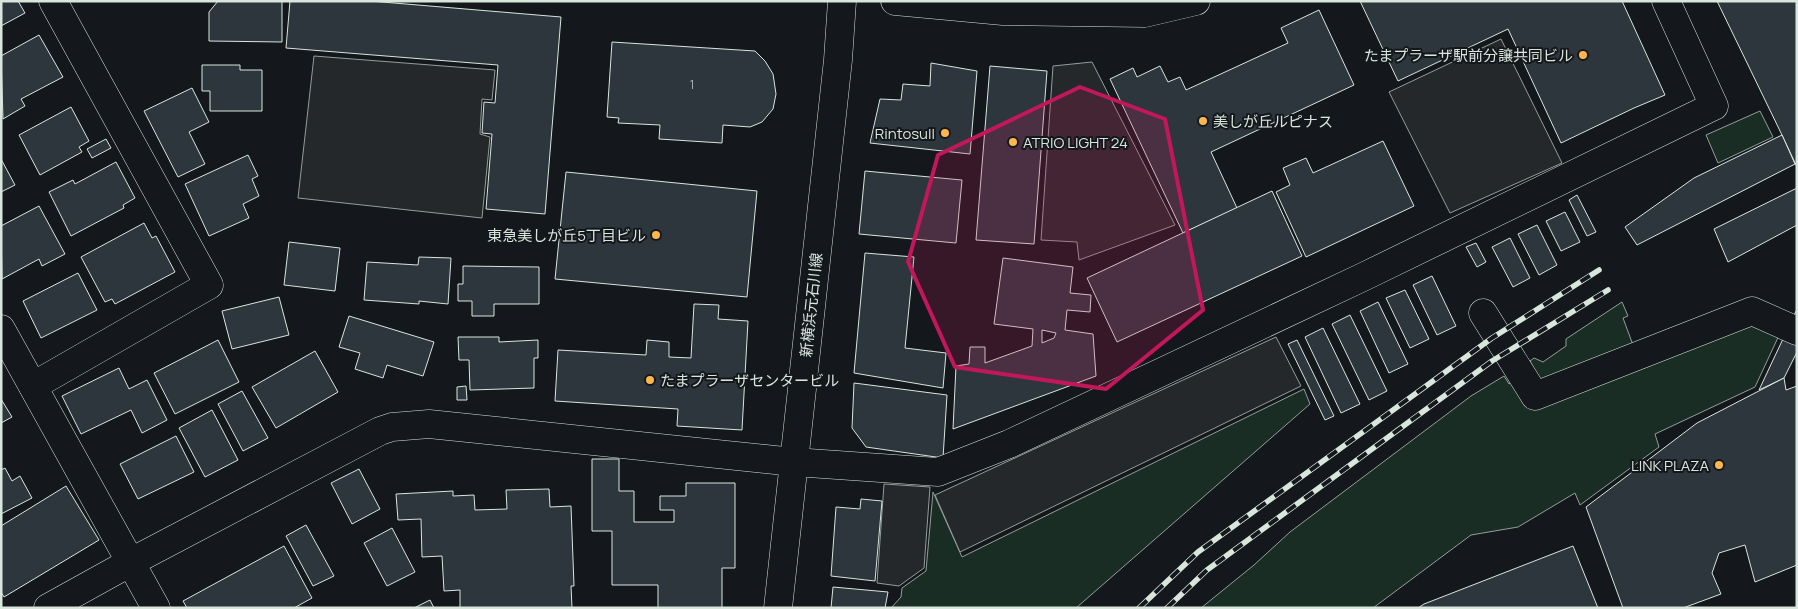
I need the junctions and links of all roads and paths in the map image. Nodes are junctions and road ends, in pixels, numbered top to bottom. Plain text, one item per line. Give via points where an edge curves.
1 (53, 1) edge
2 (842, 1) edge
3 (895, 1) edge
4 (1196, 1) edge
5 (1666, 1) edge
6 (1483, 313) dead end
7 (1, 329) edge
8 (1797, 331) edge
9 (33, 386) junction
10 (794, 462) junction
11 (131, 562) junction
12 (48, 608) edge
13 (156, 608) edge
14 (778, 608) edge

1 - 9 street via 209,285
2 - 10 street, 新横浜元石川線
3 - 4 street via 1004,11 1145,13
5 - 10 street via 1714,106 1009,444 938,472
6 - 8 street via 1535,396 1752,311
7 - 9 street
9 - 11 street
10 - 11 street via 429,424 392,427
10 - 14 street, 新横浜元石川線
11 - 12 street
11 - 13 street

